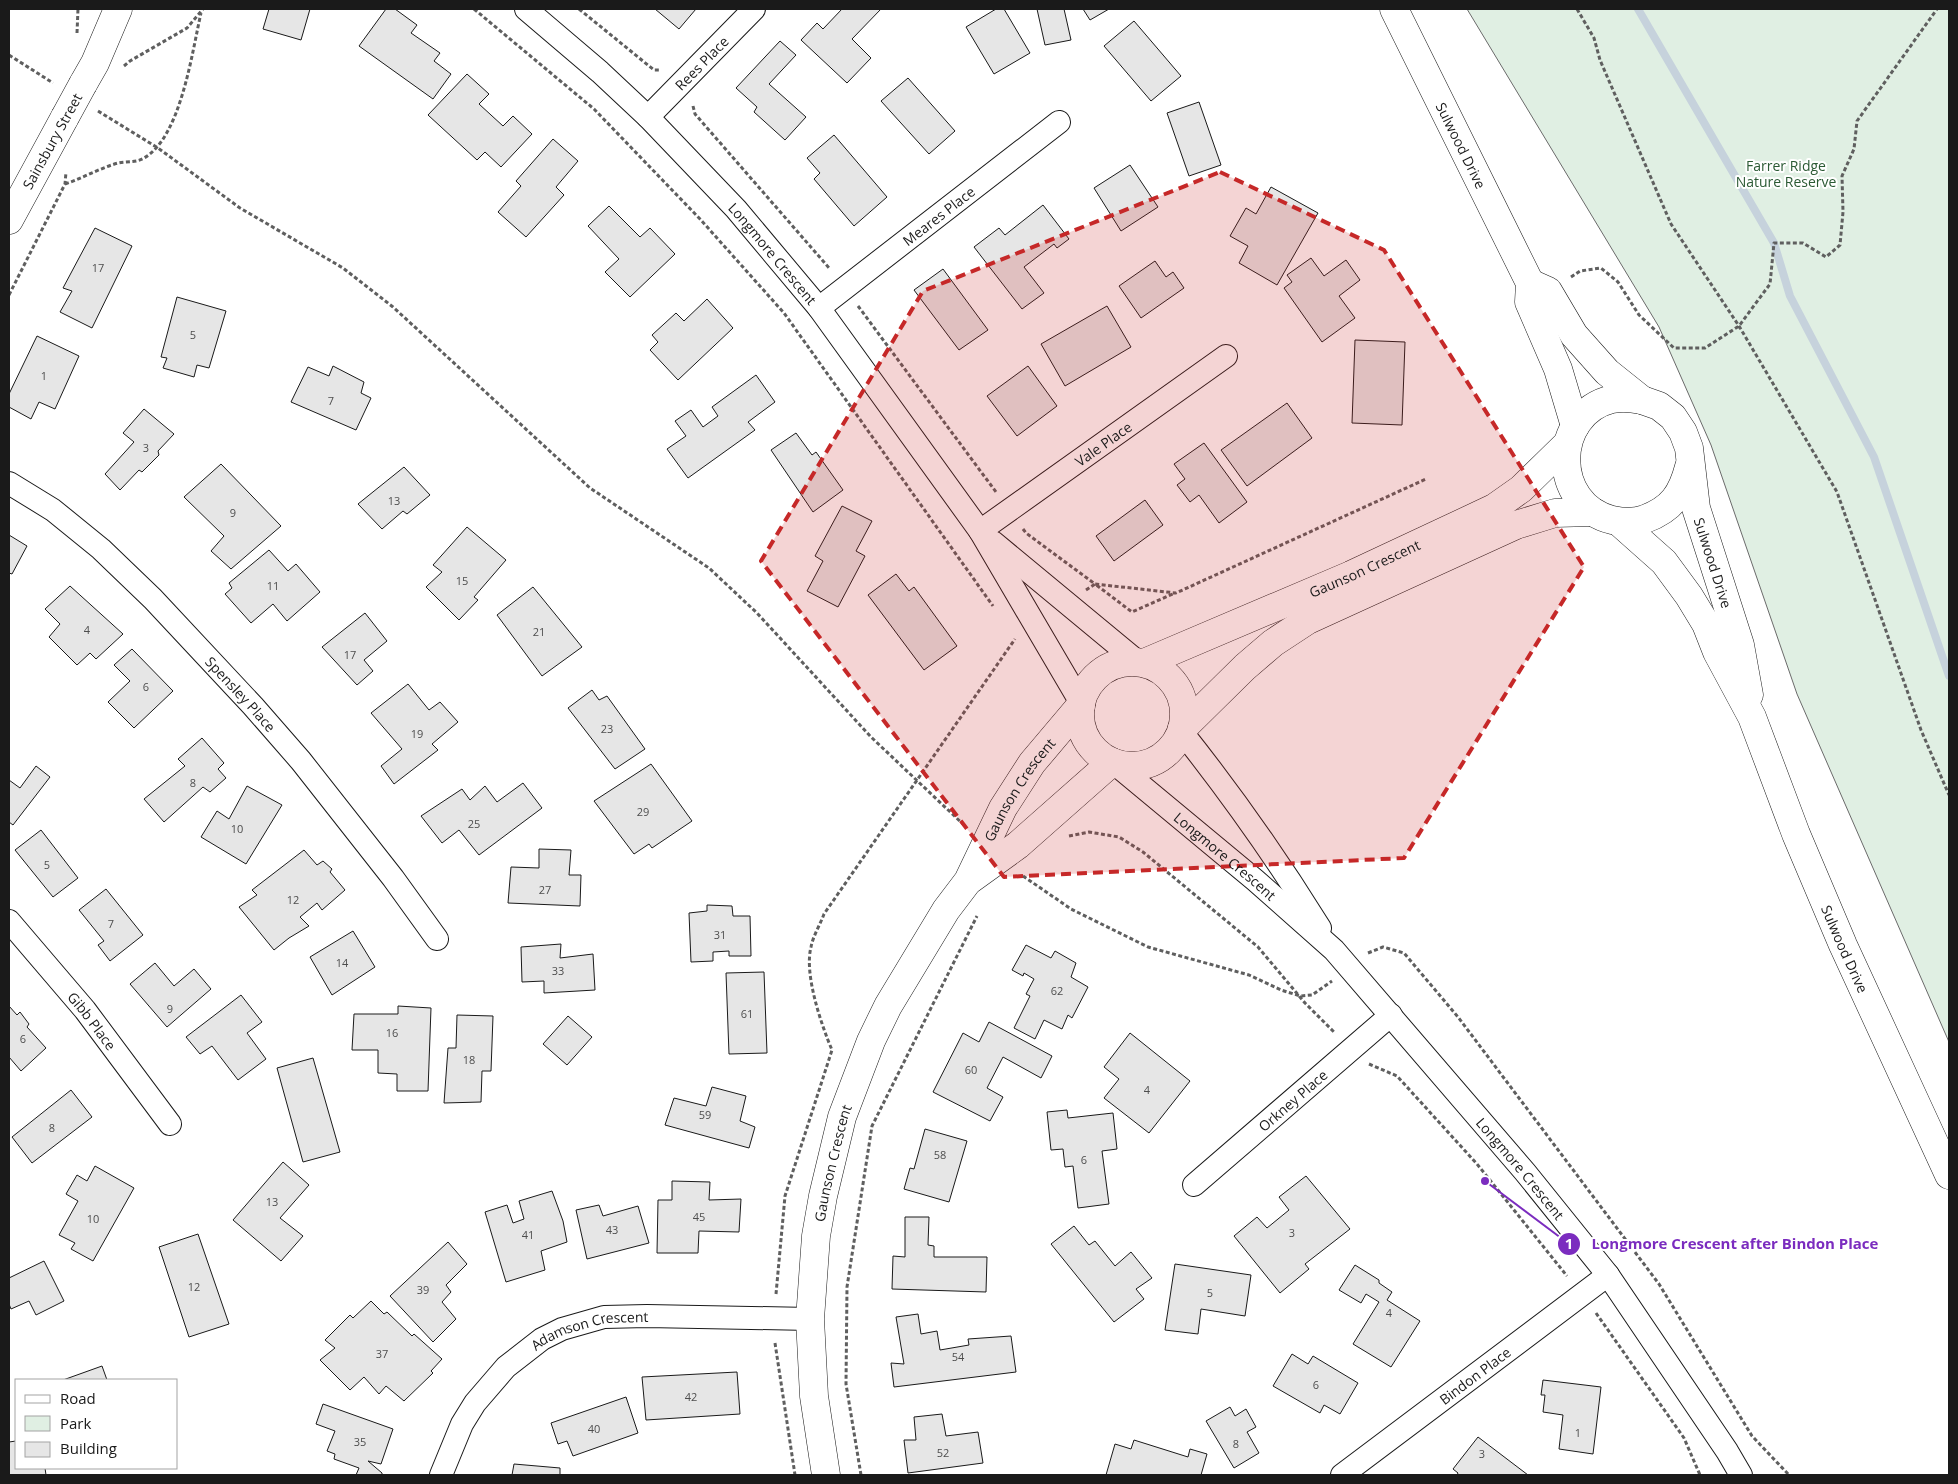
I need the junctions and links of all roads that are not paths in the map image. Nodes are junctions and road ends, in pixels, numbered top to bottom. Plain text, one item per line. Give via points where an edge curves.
1 (118, 9) edge
2 (139, 9) edge
3 (526, 9) edge
4 (754, 9) edge
5 (1394, 9) edge
6 (89, 74) junction
7 (648, 118) junction
8 (1059, 122) dead end
9 (9, 220) edge
10 (1539, 287) junction
11 (819, 308) junction
12 (1226, 356) dead end
13 (1642, 400) junction
14 (1571, 435) junction
15 (1689, 466) junction
16 (9, 483) edge
17 (1593, 512) junction
18 (1619, 522) junction
19 (980, 532) junction
20 (1141, 663) junction
21 (1081, 704) junction
22 (1752, 717) junction
23 (1182, 730) junction
24 (1113, 763) junction
25 (968, 881) junction
26 (9, 921) edge
27 (437, 940) dead end
28 (1334, 950) junction
29 (1390, 1015) junction
30 (170, 1124) dead end
31 (1949, 1175) edge
32 (1194, 1185) dead end
33 (1608, 1274) junction
34 (810, 1319) junction
35 (441, 1475) edge
36 (826, 1475) edge
37 (1342, 1475) edge
38 (1741, 1475) edge

1 - 6 street, Sainsbury Street
2 - 6 street, Sainsbury Street
3 - 7 street, Longmore Crescent
4 - 7 street, Rees Place
5 - 10 street, Sulwood Drive
6 - 9 street, Sainsbury Street, bridge
7 - 11 street, Longmore Crescent via 736,209
8 - 11 street, Meares Place
10 - 13 street, Sulwood Drive via 1574,336 1607,372
10 - 14 street, Sulwood Drive via 1529,302 1558,369
11 - 19 street, Longmore Crescent
12 - 19 street, Vale Place
13 - 14 street, Sulwood Drive via 1612,400 1597,406 1585,414
13 - 15 street, Sulwood Drive via 1659,406 1673,417 1689,448
14 - 17 street, Sulwood Drive via 1565,463 1569,482 1578,499
14 - 20 street, Gaunson Crescent via 1521,490 1494,508 1351,575
15 - 18 street, Sulwood Drive via 1684,486 1666,508 1639,521
15 - 22 street, Sulwood Drive via 1696,508 1740,645
16 - 27 street, Spensley Place via 53,510 101,549 153,599 301,761
17 - 18 street, Sulwood Drive
17 - 23 street, Gaunson Crescent via 1555,513 1516,526 1308,620 1245,667
18 - 22 street, Sulwood Drive via 1664,562 1689,596
19 - 20 street, Longmore Crescent
19 - 21 street, Longmore Crescent
20 - 21 street via 1126,662 1102,671 1085,691
20 - 23 street via 1158,668 1177,688 1184,715
21 - 24 street via 1080,717 1087,739 1102,757
21 - 25 street, Gaunson Crescent via 1032,763 1003,808
22 - 31 street, Sulwood Drive via 1796,834 1843,945
23 - 24 street via 1175,743 1155,761 1128,766
23 - 28 street, Longmore Crescent via 1284,869
24 - 25 street, Gaunson Crescent via 1018,845
24 - 28 street, Longmore Crescent via 1256,880
25 - 34 street, Gaunson Crescent via 946,910 888,1006 842,1117 816,1236
26 - 30 street, Gibb Place via 85,1010
28 - 29 street, Longmore Crescent
29 - 32 street, Orkney Place
29 - 33 street, Longmore Crescent
33 - 37 street, Bindon Place
33 - 38 street, Longmore Crescent
34 - 35 street, Adamson Crescent via 604,1317 562,1329 542,1339 506,1367 475,1404 462,1424
34 - 36 street, Gaunson Crescent via 814,1396

